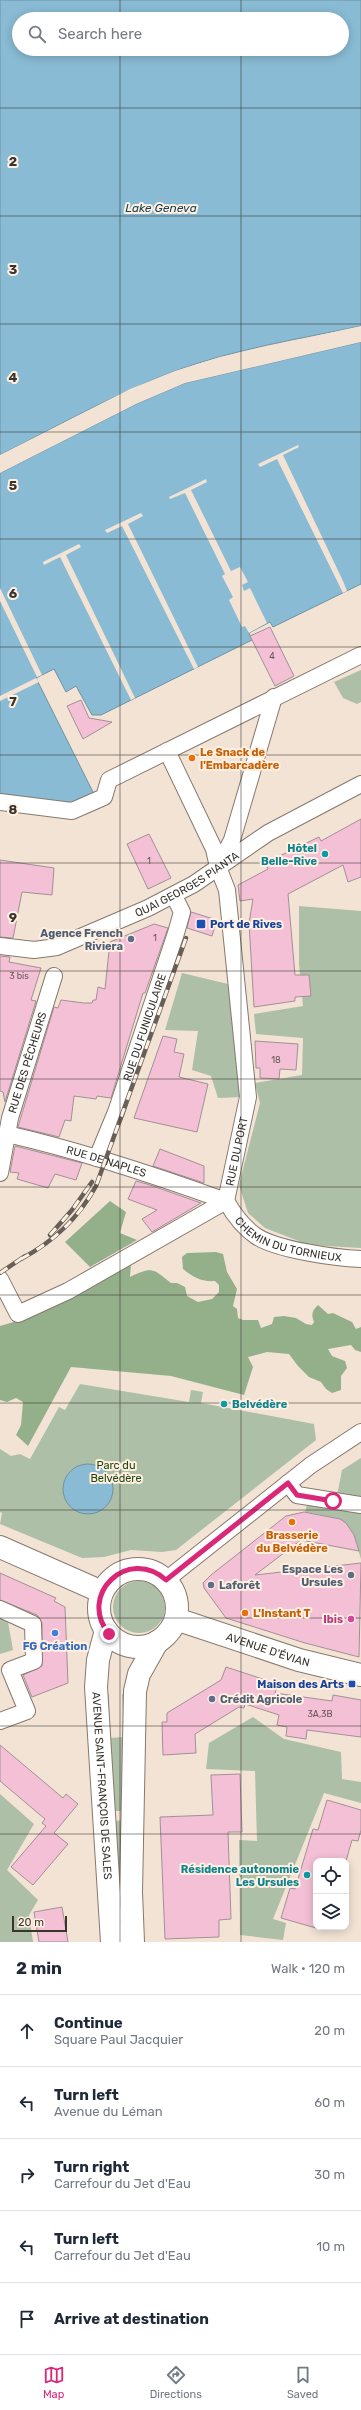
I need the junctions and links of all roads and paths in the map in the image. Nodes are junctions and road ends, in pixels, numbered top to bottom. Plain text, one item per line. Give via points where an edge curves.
1 (361, 655) edge
2 (274, 697) junction
3 (167, 751) junction
4 (361, 784) edge
5 (0, 802) edge
6 (218, 867) junction
7 (174, 896) junction
8 (0, 946) edge
9 (54, 976) dead end
10 (5, 1117) edge
11 (7, 1134) junction
12 (97, 1158) junction
13 (0, 1173) edge
14 (226, 1201) junction
15 (361, 1259) edge
16 (0, 1279) edge
17 (361, 1432) edge
18 (288, 1483) junction
19 (361, 1506) edge
20 (0, 1547) edge
21 (166, 1580) junction
22 (102, 1592) junction
23 (0, 1610) edge
24 (176, 1619) junction
25 (106, 1630) junction
26 (157, 1642) junction
27 (361, 1675) edge
28 (0, 1721) edge
29 (112, 1942) edge
30 (133, 1942) edge

1 - 2 street
2 - 3 street
2 - 6 street via 232,840
3 - 5 street via 110,780 104,797 80,809 64,812
3 - 6 street, RUE DU PORT via 214,849
4 - 6 street, QUAI GEORGES PIANTA via 268,833
6 - 7 street, QUAI GEORGES PIANTA
6 - 14 street, RUE DU PORT via 227,890 248,1097
7 - 8 street, QUAI GEORGES PIANTA via 57,947 34,950
7 - 12 street, RUE DU FUNICULAIRE via 182,912 176,933 116,1112
9 - 10 street, RUE DES PÊCHEURS
10 - 11 street, RUE DES PÊCHEURS
11 - 12 street, RUE DE NAPLES
11 - 13 street, RUE DES PÊCHEURS
12 - 14 street, RUE DE NAPLES
14 - 15 street, CHEMIN DU TORNIEUX via 242,1223 261,1239 315,1253
14 - 16 street, RUE DU PORT via 75,1287 18,1314
17 - 18 street
18 - 19 street via 297,1495
18 - 21 street
20 - 22 street
21 - 22 street via 150,1570 131,1569 114,1577
21 - 24 street via 176,1598
22 - 25 street via 99,1608
23 - 28 street via 33,1624 34,1661 10,1670 27,1711
24 - 26 street via 171,1630
24 - 27 street, AVENUE D'ÉVIAN via 299,1660
25 - 26 street via 116,1640 130,1646 141,1647
25 - 29 street, AVENUE SAINT-FRANÇOIS DE SALES via 98,1660 96,1687
26 - 30 street, AVENUE SAINT-FRANÇOIS DE SALES via 139,1674 134,1691 131,1892

